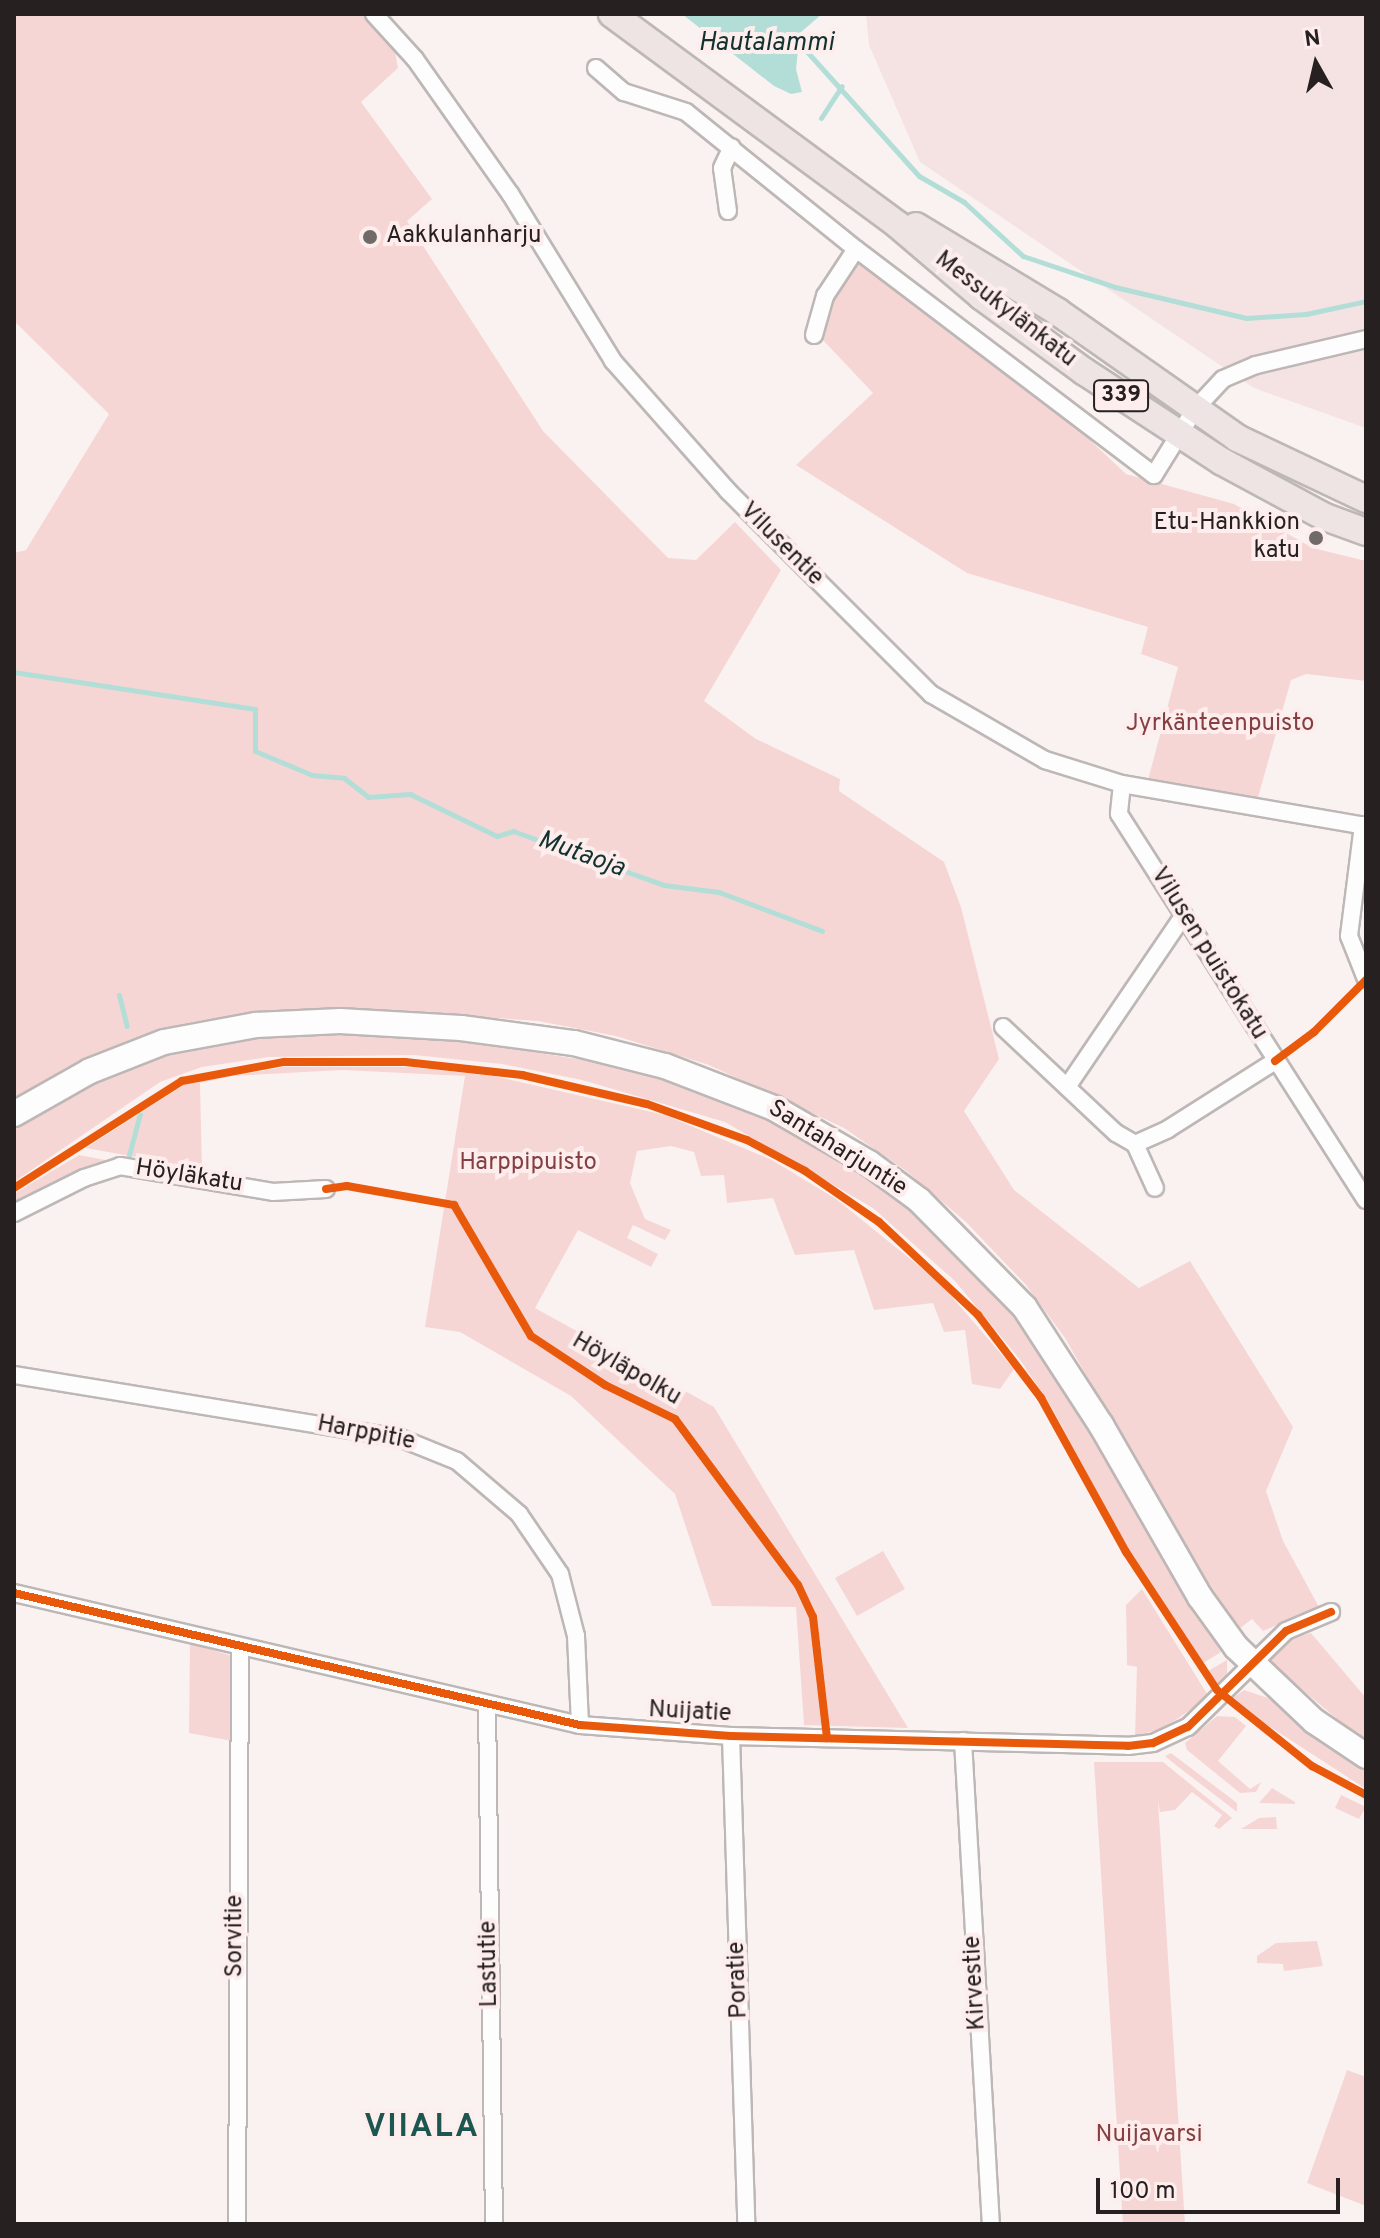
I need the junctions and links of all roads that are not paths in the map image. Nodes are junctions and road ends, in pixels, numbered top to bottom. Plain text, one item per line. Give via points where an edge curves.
1 (374, 14) edge
2 (612, 14) edge
3 (596, 68) dead end
4 (732, 147) junction
5 (728, 211) dead end
6 (898, 225) junction
7 (856, 249) junction
8 (814, 335) dead end
9 (1366, 339) edge
10 (1195, 409) junction
11 (1180, 434) junction
12 (1366, 499) edge
13 (1366, 532) edge
14 (1122, 784) junction
15 (1364, 825) edge
16 (1183, 916) junction
17 (1366, 979) edge
18 (1003, 1027) dead end
19 (1275, 1061) junction
20 (1067, 1087) junction
21 (14, 1114) edge
22 (1135, 1144) junction
23 (1155, 1188) dead end
24 (326, 1189) dead end
25 (1366, 1200) edge
26 (14, 1213) edge
27 (14, 1375) edge
28 (14, 1593) edge
29 (1331, 1612) dead end
30 (240, 1648) junction
31 (1253, 1665) junction
32 (487, 1704) junction
33 (580, 1725) junction
34 (731, 1736) junction
35 (963, 1741) junction
36 (1366, 1756) edge
37 (237, 2224) edge
38 (494, 2224) edge
39 (746, 2224) edge
40 (991, 2224) edge

1 - 14 street, Vilusentie via 415,59 511,195 613,361 728,491 931,694 1045,760
2 - 6 main road, Messukylänkatu
3 - 4 street via 624,92 686,112
4 - 5 street via 722,168
4 - 7 street
6 - 10 main road, Messukylänkatu / 339 via 923,227 1058,312
6 - 11 main road, Messukylänkatu / 339 via 981,296
7 - 8 street via 825,296
7 - 11 street via 1154,475
9 - 10 street via 1237,372 1210,388
10 - 11 street
10 - 12 main road, Messukylänkatu / 339 via 1237,438
11 - 13 main road, Messukylänkatu / 339 via 1280,494
14 - 15 street, Vilusentie
14 - 16 street, Vilusen puistokatu via 1119,814
15 - 17 street via 1349,936
16 - 19 street, Vilusen puistokatu
16 - 20 street
18 - 20 street
19 - 22 street
19 - 25 street, Vilusen puistokatu
20 - 22 street
21 - 31 main road, Santaharjuntie via 90,1071 164,1042 256,1025 340,1021 461,1028 574,1043 665,1066 774,1108 869,1163 919,1200 1025,1308 1101,1425 1200,1597
22 - 23 street
24 - 26 street, Höyläkatu via 273,1192 120,1166
27 - 33 street, Harppitie via 400,1438 457,1461 519,1514 560,1574 576,1636
28 - 30 street, Nuijatie
29 - 31 street, Nuijatie via 1286,1631
30 - 32 street, Nuijatie
30 - 37 street, Sorvitie
31 - 35 street, Nuijatie via 1207,1714 1153,1743
31 - 36 main road, Santaharjuntie via 1314,1721
32 - 33 street, Nuijatie
32 - 38 street, Lastutie
33 - 34 street, Nuijatie
34 - 35 street, Nuijatie
34 - 39 street, Poratie
35 - 40 street, Kirvestie

